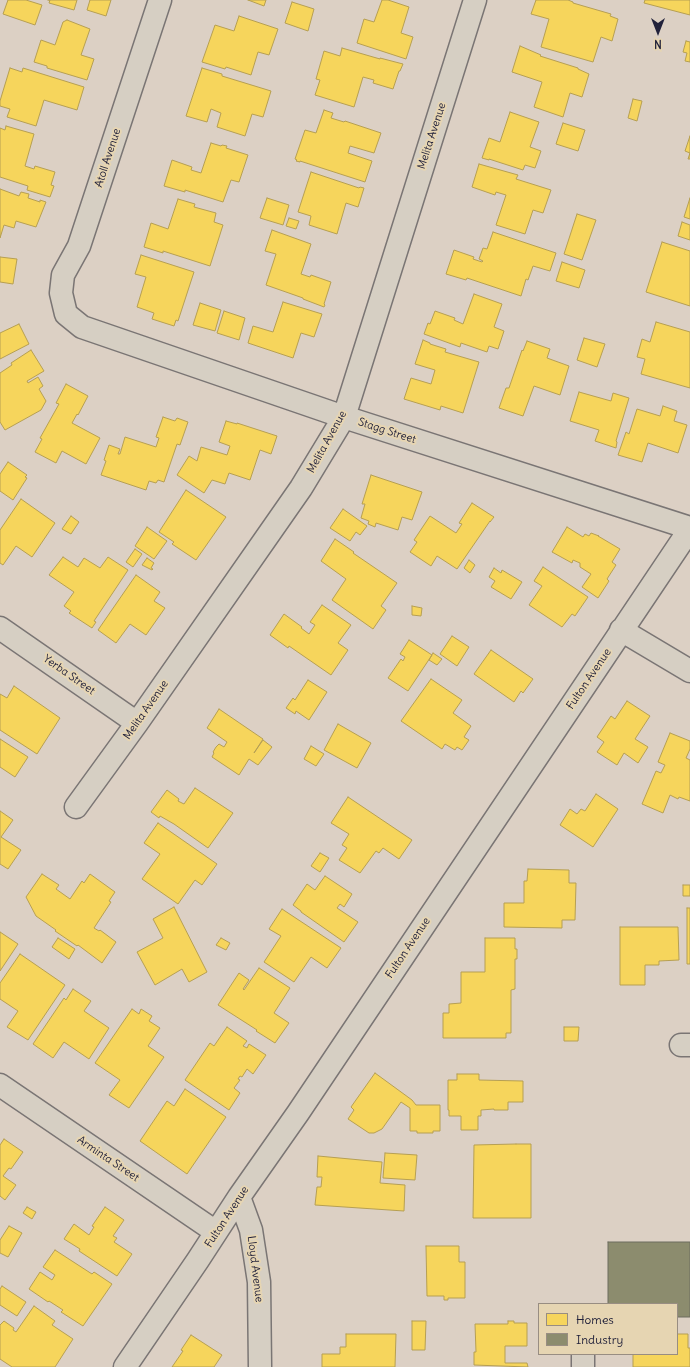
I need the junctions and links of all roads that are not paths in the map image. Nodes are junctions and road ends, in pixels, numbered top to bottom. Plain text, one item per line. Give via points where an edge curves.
1 (160, 0) edge
2 (475, 0) edge
3 (66, 314) joint
4 (344, 417) junction
5 (690, 528) edge
6 (0, 628) edge
7 (622, 630) junction
8 (690, 671) edge
9 (137, 723) junction
10 (76, 807) dead end
11 (0, 1085) edge
12 (239, 1197) junction
13 (216, 1232) junction
14 (583, 1355) edge
15 (124, 1367) edge
16 (260, 1367) edge
17 (583, 1367) edge

1 - 3 street, Atoll Avenue via 79,246 63,275 61,293
2 - 4 street, Melita Avenue
3 - 4 street, Stagg Street via 82,327
4 - 5 street, Stagg Street
4 - 9 street, Melita Avenue via 302,488
5 - 7 street, Fulton Avenue
6 - 9 street, Yerba Street
7 - 8 street
7 - 12 street, Fulton Avenue
9 - 10 street, Melita Avenue
11 - 13 street, Arminta Street
12 - 13 street, Fulton Avenue
12 - 16 street, Lloyd Avenue via 251,1230 259,1282
13 - 15 street, Fulton Avenue
14 - 17 street

